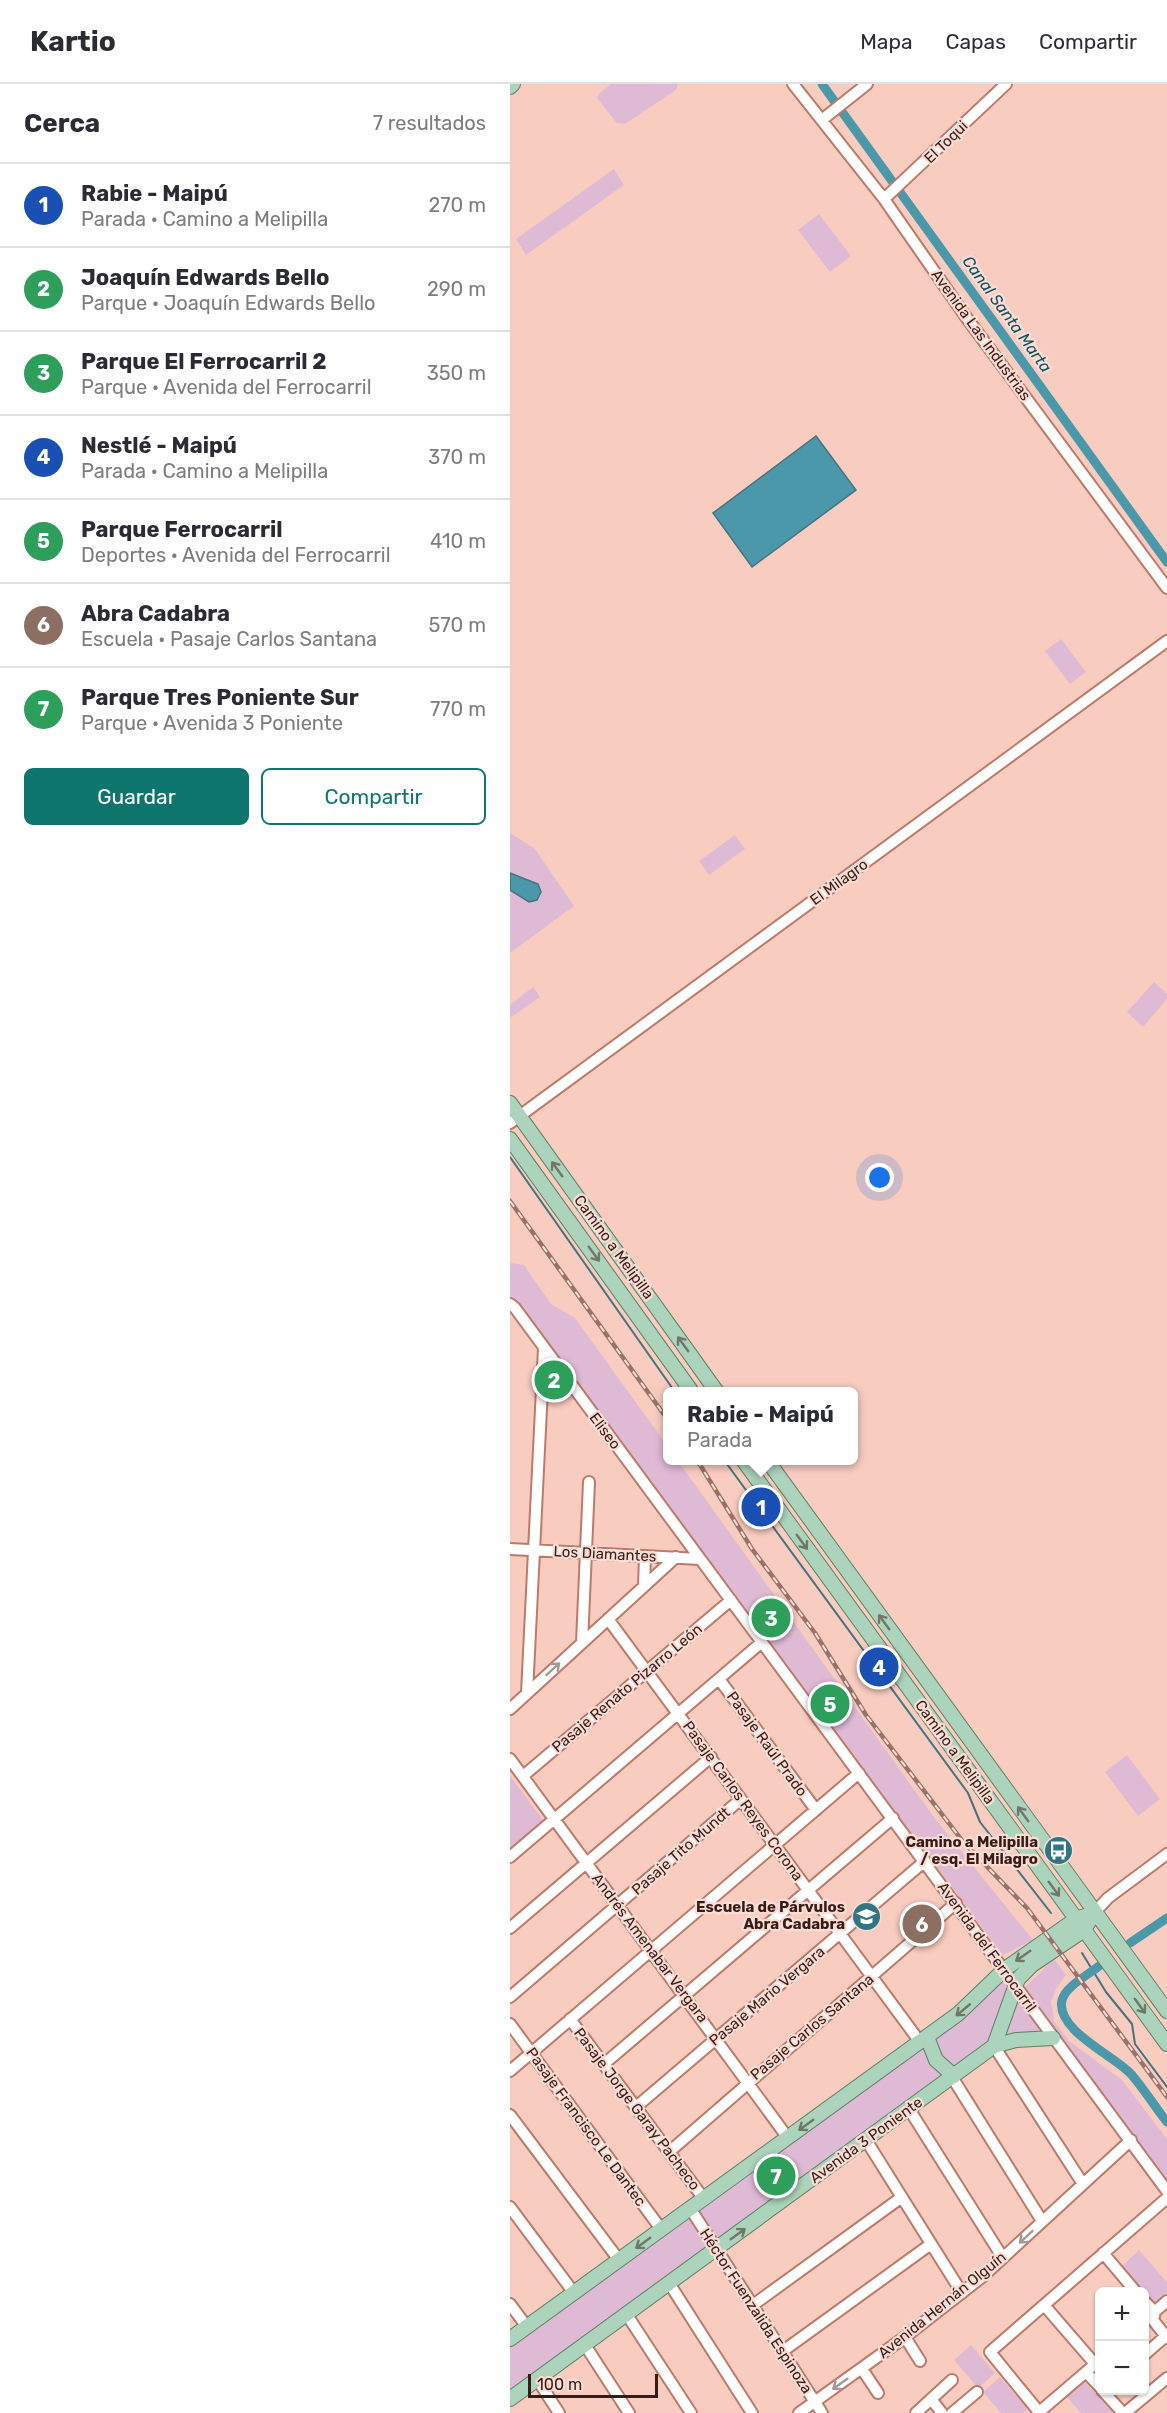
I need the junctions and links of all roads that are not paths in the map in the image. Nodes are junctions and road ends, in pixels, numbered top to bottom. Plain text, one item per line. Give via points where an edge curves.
1 (793, 84) edge
2 (867, 84) edge
3 (1006, 84) edge
4 (823, 119) junction
5 (888, 195) junction
6 (1167, 588) edge
7 (1167, 641) edge
8 (510, 1103) edge
9 (515, 1120) edge
10 (510, 1139) edge
11 (586, 1208) junction
12 (570, 1221) junction
13 (510, 1304) edge
14 (544, 1348) junction
15 (696, 1362) junction
16 (680, 1374) junction
17 (689, 1387) edge
18 (714, 1387) edge
19 (746, 1465) edge
20 (770, 1465) edge
21 (589, 1482) dead end
22 (510, 1549) edge
23 (534, 1550) junction
24 (586, 1553) junction
25 (645, 1556) junction
26 (676, 1557) junction
27 (700, 1559) junction
28 (644, 1586) junction
29 (731, 1600) junction
30 (608, 1619) junction
31 (762, 1642) junction
32 (582, 1643) junction
33 (647, 1671) junction
34 (719, 1679) junction
35 (527, 1693) junction
36 (510, 1709) edge
37 (678, 1714) junction
38 (711, 1757) junction
39 (510, 1759) edge
40 (860, 1773) junction
41 (523, 1776) junction
42 (741, 1799) junction
43 (816, 1810) junction
44 (893, 1818) junction
45 (554, 1819) junction
46 (775, 1845) junction
47 (1167, 1854) edge
48 (510, 1857) edge
49 (925, 1861) junction
50 (587, 1863) junction
51 (808, 1890) junction
52 (956, 1903) junction
53 (618, 1905) junction
54 (1094, 1913) junction
55 (1080, 1924) junction
56 (510, 1928) edge
57 (840, 1933) junction
58 (651, 1950) junction
59 (1005, 1969) junction
60 (872, 1976) junction
61 (1015, 1985) junction
62 (684, 1995) junction
63 (510, 1997) edge
64 (1167, 2011) edge
65 (570, 2019) junction
66 (510, 2024) edge
67 (716, 2038) junction
68 (1053, 2038) junction
69 (923, 2039) junction
70 (1167, 2044) edge
71 (994, 2046) junction
72 (531, 2053) junction
73 (604, 2064) junction
74 (510, 2071) edge
75 (953, 2076) junction
76 (748, 2081) junction
77 (636, 2107) junction
78 (909, 2109) junction
79 (510, 2115) edge
80 (788, 2138) junction
81 (866, 2140) junction
82 (1131, 2140) junction
83 (669, 2152) junction
84 (1083, 2184) junction
85 (1167, 2191) edge
86 (902, 2197) junction
87 (1167, 2198) edge
88 (704, 2199) junction
89 (510, 2207) edge
90 (690, 2208) junction
91 (1042, 2221) junction
92 (661, 2229) junction
93 (932, 2244) junction
94 (717, 2250) junction
95 (1103, 2253) junction
96 (1003, 2258) junction
97 (619, 2260) junction
98 (669, 2283) junction
99 (1132, 2287) edge
100 (574, 2293) junction
101 (962, 2294) junction
102 (1167, 2301) edge
103 (510, 2304) edge
104 (753, 2305) junction
105 (1044, 2306) junction
106 (1149, 2306) edge
107 (1155, 2312) junction
108 (627, 2314) junction
109 (1149, 2317) edge
110 (527, 2327) junction
111 (905, 2337) junction
112 (1166, 2337) edge
113 (510, 2339) edge
114 (585, 2345) junction
115 (783, 2351) junction
116 (1149, 2351) edge
117 (1095, 2360) edge
118 (920, 2361) dead end
119 (1095, 2364) edge
120 (862, 2369) junction
121 (1086, 2372) junction
122 (1167, 2378) edge
123 (537, 2379) junction
124 (952, 2380) dead end
125 (1095, 2382) edge
126 (977, 2392) dead end
127 (878, 2394) dead end
128 (1108, 2395) edge
129 (510, 2399) edge
130 (931, 2399) junction
131 (815, 2402) junction
132 (1039, 2412) edge
133 (559, 2413) edge
134 (629, 2413) edge
135 (691, 2413) edge
136 (753, 2413) edge
137 (800, 2413) edge
138 (822, 2413) edge
139 (915, 2413) edge
140 (942, 2413) edge
141 (952, 2413) edge
142 (1124, 2413) edge

1 - 4 street, Avenida Las Industrias
2 - 4 street
3 - 5 street, El Toqui
4 - 5 street, Avenida Las Industrias
5 - 6 street, Avenida Las Industrias via 966,317
7 - 9 street, El Milagro
8 - 9 main road, Camino a Melipilla
11 -> 9 main road, Camino a Melipilla
10 - 12 main road, Camino a Melipilla
11 - 12 main road
15 -> 11 main road, Camino a Melipilla
12 -> 16 main road, Camino a Melipilla
13 - 14 street, Eliseo
14 - 23 street
14 - 27 street, Eliseo
15 - 16 main road
15 - 18 main road, Camino a Melipilla
16 - 17 main road, Camino a Melipilla
19 -> 55 main road, Camino a Melipilla
54 -> 20 main road, Camino a Melipilla
21 - 24 street
22 - 23 street, Los Diamantes
23 - 24 street, Los Diamantes
23 - 35 street
24 - 25 street, Los Diamantes
24 - 32 street
25 - 26 street, Los Diamantes
25 - 28 street
26 - 27 street, Los Diamantes
26 - 28 street
27 - 29 street, Avenida del Ferrocarril
28 - 30 street
29 - 31 street, Avenida del Ferrocarril
29 - 33 street, Pasaje Renato Pizarro León
30 - 32 street
30 - 33 street, Pasaje Carlos Reyes Corona
31 - 34 street
31 - 40 street, Avenida del Ferrocarril
35 -> 32 street
33 - 37 street, Pasaje Carlos Reyes Corona
33 - 41 street, Pasaje Renato Pizarro León
34 - 37 street
34 - 43 street, Pasaje Raúl Prado
35 - 36 street
37 - 38 street, Pasaje Carlos Reyes Corona
37 - 45 street
38 - 42 street, Pasaje Carlos Reyes Corona
38 - 50 street
39 - 41 street, Andrés Amenabar Vergara
40 - 43 street
40 - 44 street, Avenida del Ferrocarril
41 - 45 street, Andrés Amenabar Vergara
42 - 46 street, Pasaje Carlos Reyes Corona
42 - 53 street, Pasaje Tito Mundt
43 - 46 street
44 - 49 street, Avenida del Ferrocarril
44 - 51 street
45 - 48 street
45 - 50 street, Andrés Amenabar Vergara
46 - 51 street, Pasaje Carlos Reyes Corona
46 - 58 street
47 - 54 street
49 - 52 street, Avenida del Ferrocarril
49 - 57 street, Pasaje Mario Vergara
50 - 53 street, Andrés Amenabar Vergara
50 - 56 street
51 - 57 street, Pasaje Carlos Reyes Corona
51 - 62 street
52 - 59 street, Avenida del Ferrocarril
52 - 60 street, Pasaje Carlos Santana
53 - 58 street, Andrés Amenabar Vergara
53 - 63 street, Pasaje Tito Mundt
54 - 55 main road
54 - 64 main road, Camino a Melipilla
55 -> 59 main road
55 - 61 main road
55 -> 70 main road, Camino a Melipilla
57 - 60 street, Pasaje Carlos Reyes Corona
57 - 67 street, Pasaje Mario Vergara
58 - 62 street, Andrés Amenabar Vergara
58 - 65 street
59 - 61 street, Avenida del Ferrocarril
59 -> 69 main road via 972,2002
60 - 69 street, Pasaje Carlos Reyes Corona
60 - 76 street, Pasaje Carlos Santana
61 - 68 street, Avenida del Ferrocarril
61 - 71 main road
62 - 67 street, Andrés Amenabar Vergara
62 - 73 street
65 - 72 street
65 - 73 street, Pasaje Jorge Garay Pacheco
66 - 72 street, Pasaje Francisco Le Dantec
67 - 76 street, Andrés Amenabar Vergara
67 - 77 street, Pasaje Mario Vergara
68 - 71 main road
68 - 82 street, Avenida del Ferrocarril
69 - 75 main road via 936,2060
69 -> 80 main road
71 - 75 main road, Avenida 3 Poniente
71 - 84 street
72 - 74 street
72 - 92 street, Pasaje Francisco Le Dantec
73 - 77 street, Pasaje Jorge Garay Pacheco
75 - 78 main road, Avenida 3 Poniente
75 - 91 street
76 - 80 street, Andrés Amenabar Vergara
76 - 83 street, Pasaje Carlos Santana
77 - 83 street, Pasaje Jorge Garay Pacheco
78 - 81 main road, Avenida 3 Poniente
78 - 96 street
79 - 97 street
80 - 88 main road
81 - 86 street
94 -> 81 main road, Avenida 3 Poniente
82 - 84 street, Avenida Hernán Olguín
82 - 85 street, Avenida del Ferrocarril
83 - 88 street, Pasaje Jorge Garay Pacheco
84 - 91 street, Avenida Hernán Olguín
86 - 93 street
86 - 104 street
87 - 95 street
88 - 90 main road
89 - 100 street
90 - 92 main road
90 - 94 street, Héctor Fuenzalida Espinoza
91 -> 96 street, Avenida Hernán Olguín
92 -> 97 main road
93 - 101 street
93 - 115 street
94 - 98 main road, Avenida 3 Poniente
94 - 104 street, Héctor Fuenzalida Espinoza
95 - 99 street
95 - 105 street
96 - 101 street, Avenida Hernán Olguín
97 - 100 main road
98 - 108 main road, Avenida 3 Poniente
98 - 136 street
100 - 110 main road
101 - 111 street, Avenida Hernán Olguín
102 - 107 street
103 - 110 street
104 - 115 street, Héctor Fuenzalida Espinoza
105 - 117 street
105 - 132 street via 990,2352
106 - 107 street
107 - 109 street
107 - 112 street via 1153,2320
108 - 114 main road, Avenida 3 Poniente
108 - 135 street
110 - 113 main road
111 - 118 street
111 - 120 street, Avenida Hernán Olguín
112 - 116 street
114 - 123 main road, Avenida 3 Poniente
114 - 134 street
115 - 131 street, Héctor Fuenzalida Espinoza
119 - 121 street
120 - 127 street
120 -> 131 street, Avenida Hernán Olguín
121 - 125 street
121 - 132 street
122 - 142 street
123 - 129 main road, Avenida 3 Poniente
123 - 133 street
124 - 130 street
126 - 141 street
128 - 142 street
130 - 139 street
130 - 140 street
131 - 137 street, Avenida Hernán Olguín
131 - 138 street, Héctor Fuenzalida Espinoza

